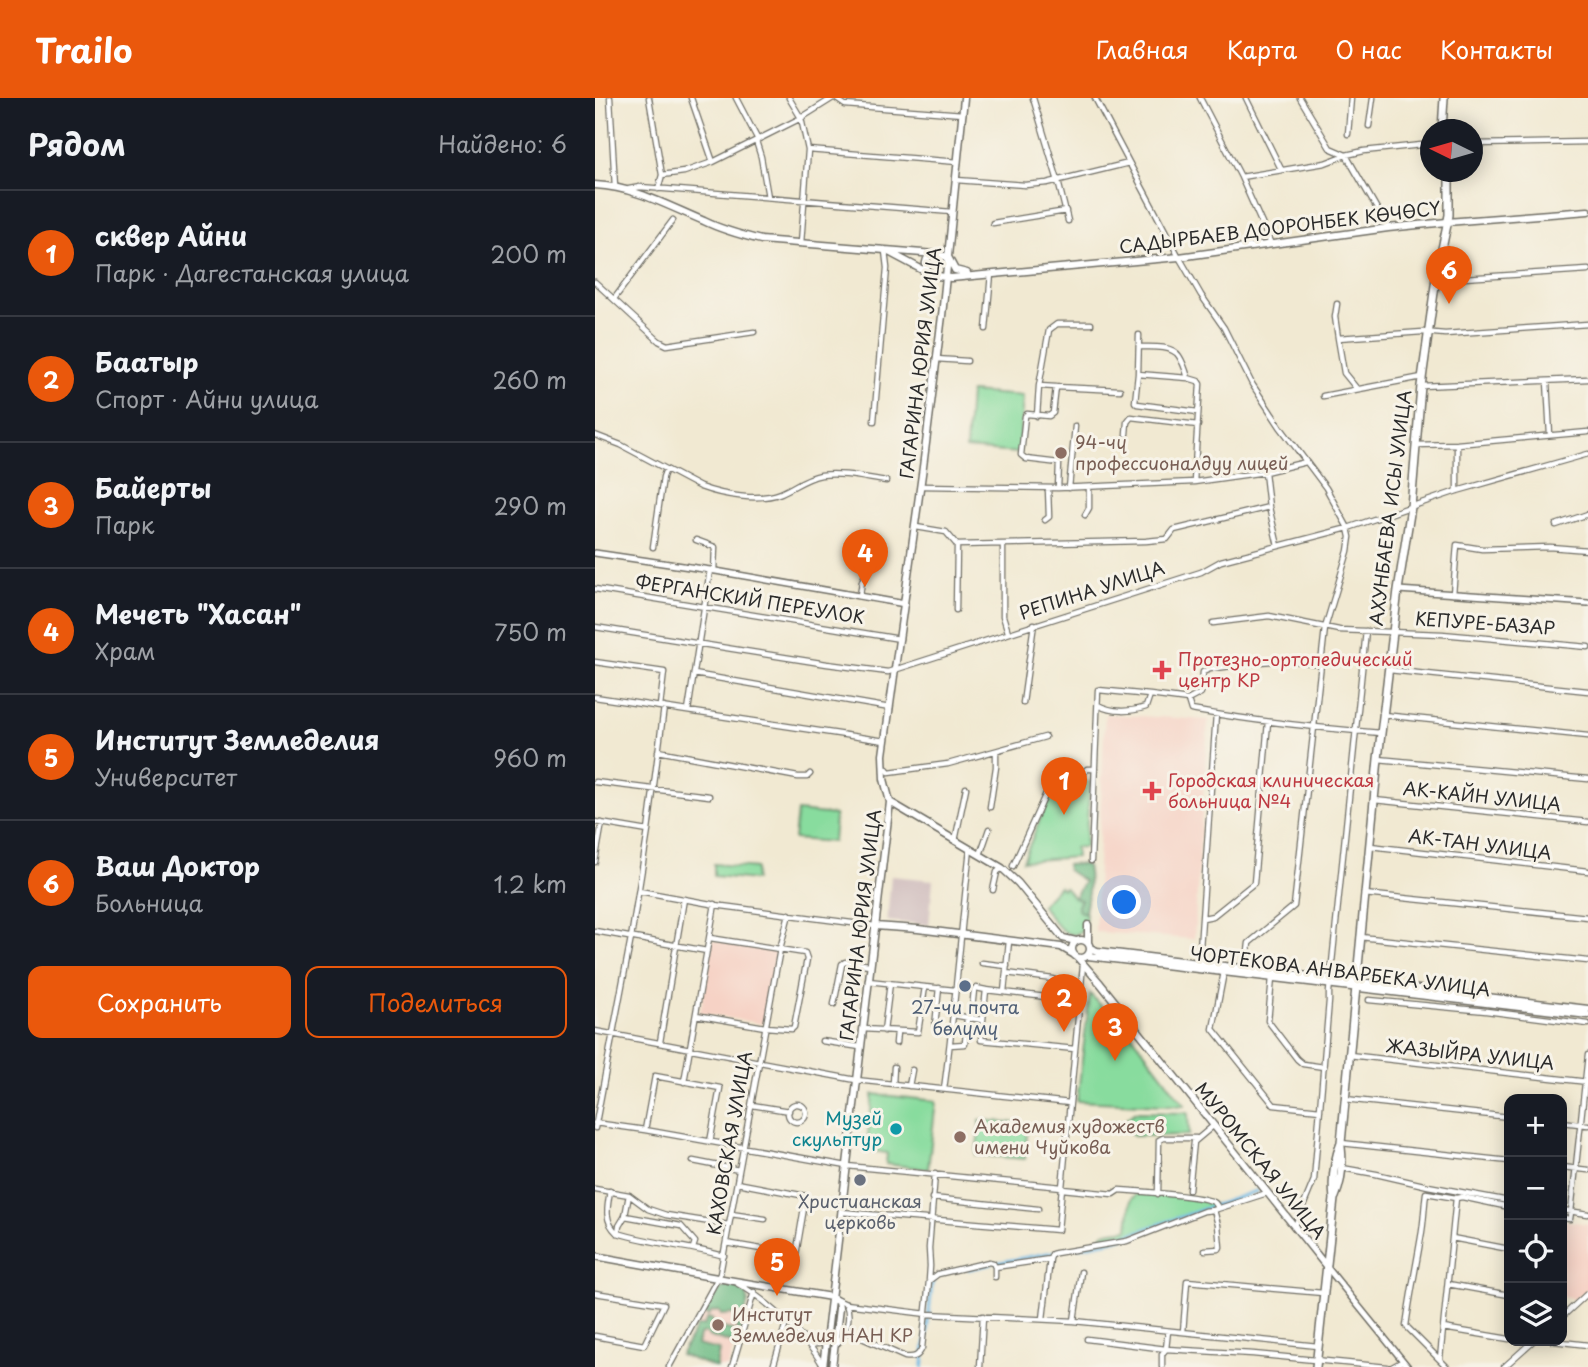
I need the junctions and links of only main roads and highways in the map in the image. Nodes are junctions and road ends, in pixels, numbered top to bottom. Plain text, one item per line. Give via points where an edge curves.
1 (964, 98) edge
2 (1444, 98) edge
3 (1443, 119) edge
4 (1449, 182) edge
5 (595, 186) edge
6 (1588, 211) edge
7 (1447, 222) junction
8 (885, 250) junction
9 (935, 254) junction
10 (947, 257) junction
11 (932, 275) junction
12 (976, 275) junction
13 (946, 276) junction
14 (890, 802) junction
15 (875, 926) junction
16 (1063, 938) junction
17 (1078, 940) junction
18 (1089, 945) junction
19 (1061, 947) junction
20 (1087, 956) junction
21 (1078, 959) junction
22 (1091, 973) junction
23 (1330, 981) junction
24 (1356, 984) junction
25 (1588, 1009) edge
26 (1588, 1015) edge
27 (1341, 1143) junction
28 (1334, 1199) junction
29 (595, 1256) edge
30 (1326, 1266) junction
31 (831, 1297) junction
32 (825, 1343) junction
33 (835, 1343) junction
34 (1316, 1364) edge
35 (823, 1367) edge
36 (832, 1367) edge

1 - 10 main road, ГАГАРИНА ЮРИЯ УЛИЦА
2 - 3 main road
4 - 7 main road, АХУНБАЕВА ИСЫ УЛИЦА
5 - 8 main road via 627,190 761,240
6 - 7 main road, САДЫРБАЕВ ДООРОНБЕК КӨЧӨСҮ
7 - 12 main road, САДЫРБАЕВ ДООРОНБЕК КӨЧӨСҮ via 1179,257
7 - 24 main road, АХУНБАЕВА ИСЫ УЛИЦА via 1422,382
8 - 9 main road
8 - 11 main road
9 - 10 main road
9 - 11 main road via 926,263
10 - 12 main road via 957,271
10 - 13 main road, ГАГАРИНА ЮРИЯ УЛИЦА
11 - 13 main road
12 - 13 main road, САДЫРБАЕВ ДООРОНБЕК КӨЧӨСҮ
13 - 14 main road, ГАГАРИНА ЮРИЯ УЛИЦА via 885,741 883,769
14 - 15 main road, ГАГАРИНА ЮРИЯ УЛИЦА
14 - 16 main road via 1002,868
15 - 19 main road
15 - 31 main road, ГАГАРИНА ЮРИЯ УЛИЦА
16 - 17 main road
16 - 19 main road
17 - 18 main road
17 - 18 main road via 1088,925
17 - 21 main road via 1072,947
18 - 20 main road
18 - 23 main road, ЧОРТЕКОВА АНВАРБЕКА УЛИЦА via 1097,951
19 - 21 main road, МУРОМСКАЯ УЛИЦА
20 - 21 main road
20 - 22 main road
20 - 23 main road, ЧОРТЕКОВА АНВАРБЕКА УЛИЦА
21 - 22 main road, МУРОМСКАЯ УЛИЦА
22 - 30 main road, МУРОМСКАЯ УЛИЦА
23 - 24 main road, ЧОРТЕКОВА АНВАРБЕКА УЛИЦА
24 - 25 main road, ЧОРТЕКОВА АНВАРБЕКА УЛИЦА
24 - 26 main road, ЧОРТЕКОВА АНВАРБЕКА УЛИЦА
24 - 27 main road, АХУНБАЕВА ИСЫ УЛИЦА
27 - 28 main road, АХУНБАЕВА ИСЫ УЛИЦА
27 - 28 main road, АХУНБАЕВА ИСЫ УЛИЦА via 1342,1168
28 - 30 main road, АХУНБАЕВА ИСЫ УЛИЦА
29 - 31 main road
30 - 34 main road, АХУНБАЕВА ИСЫ УЛИЦА
31 - 32 main road, ГАГАРИНА ЮРИЯ УЛИЦА
31 - 33 main road, ГАГАРИНА ЮРИЯ УЛИЦА via 839,1308
32 - 33 main road
32 - 35 main road, ГАГАРИНА ЮРИЯ УЛИЦА
33 - 36 main road, ГАГАРИНА ЮРИЯ УЛИЦА

